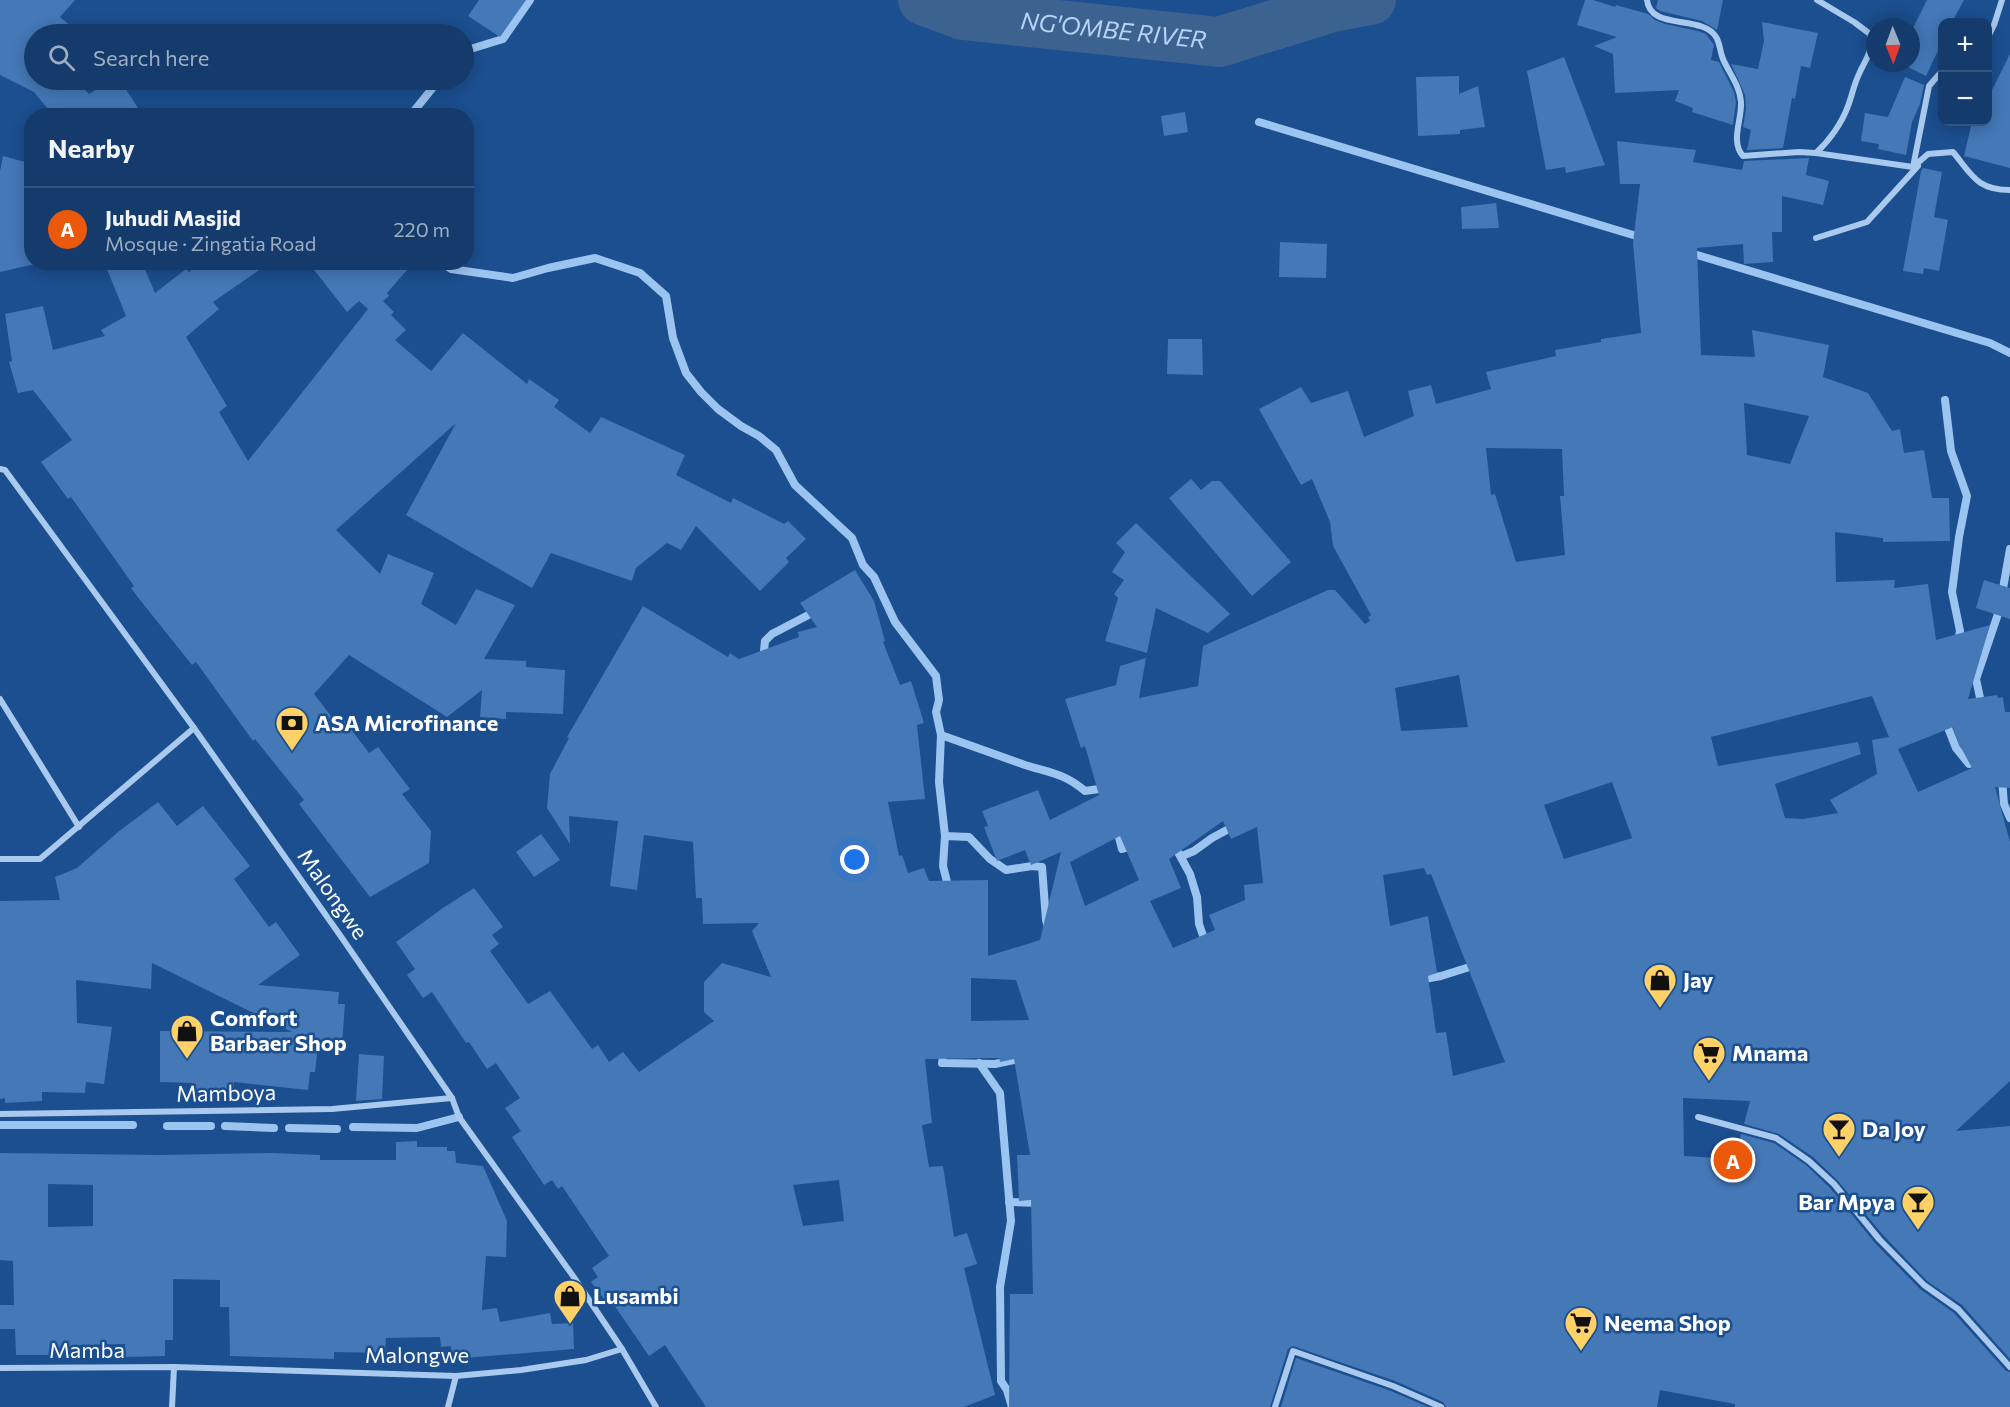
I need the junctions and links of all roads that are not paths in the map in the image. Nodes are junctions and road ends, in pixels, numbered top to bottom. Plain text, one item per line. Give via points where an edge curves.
1 (1647, 0) edge
2 (1817, 0) edge
3 (2002, 0) edge
4 (1992, 29) edge
5 (1941, 72) edge
6 (1816, 153) junction
7 (1928, 154) junction
8 (1913, 167) junction
9 (2010, 190) edge
10 (1816, 238) dead end
11 (0, 469) edge
12 (0, 699) edge
13 (194, 728) junction
14 (79, 827) junction
15 (0, 859) edge
16 (452, 1098) junction
17 (0, 1114) edge
18 (1698, 1117) dead end
19 (622, 1349) junction
20 (174, 1367) junction
21 (2010, 1367) edge
22 (0, 1368) edge
23 (456, 1376) junction
24 (172, 1407) edge
25 (448, 1407) edge
26 (656, 1407) edge
27 (1275, 1407) edge
28 (1441, 1407) edge

1 - 6 street via 1654,15 1707,27 1715,36 1739,91 1736,138 1743,156
2 - 6 street via 1870,34 1872,47 1848,108
3 - 4 street
5 - 8 street via 1929,86
6 - 8 street
7 - 8 street
7 - 9 street via 1953,152 1980,184
7 - 10 street via 1867,222
11 - 13 street, Malongwe via 5,470
12 - 14 street
13 - 14 street
13 - 16 street, Malongwe
14 - 15 street via 40,859
16 - 17 street, Mamboya via 332,1109
16 - 19 street, Malongwe via 459,1117
18 - 21 street via 1776,1138 1809,1161 1834,1184 1879,1239 1924,1285 1958,1309
19 - 23 street, Malongwe via 543,1367
19 - 26 street, Malongwe
20 - 22 street, Mamba
20 - 23 street, Malongwe
20 - 24 street
23 - 25 street
27 - 28 street via 1293,1352

